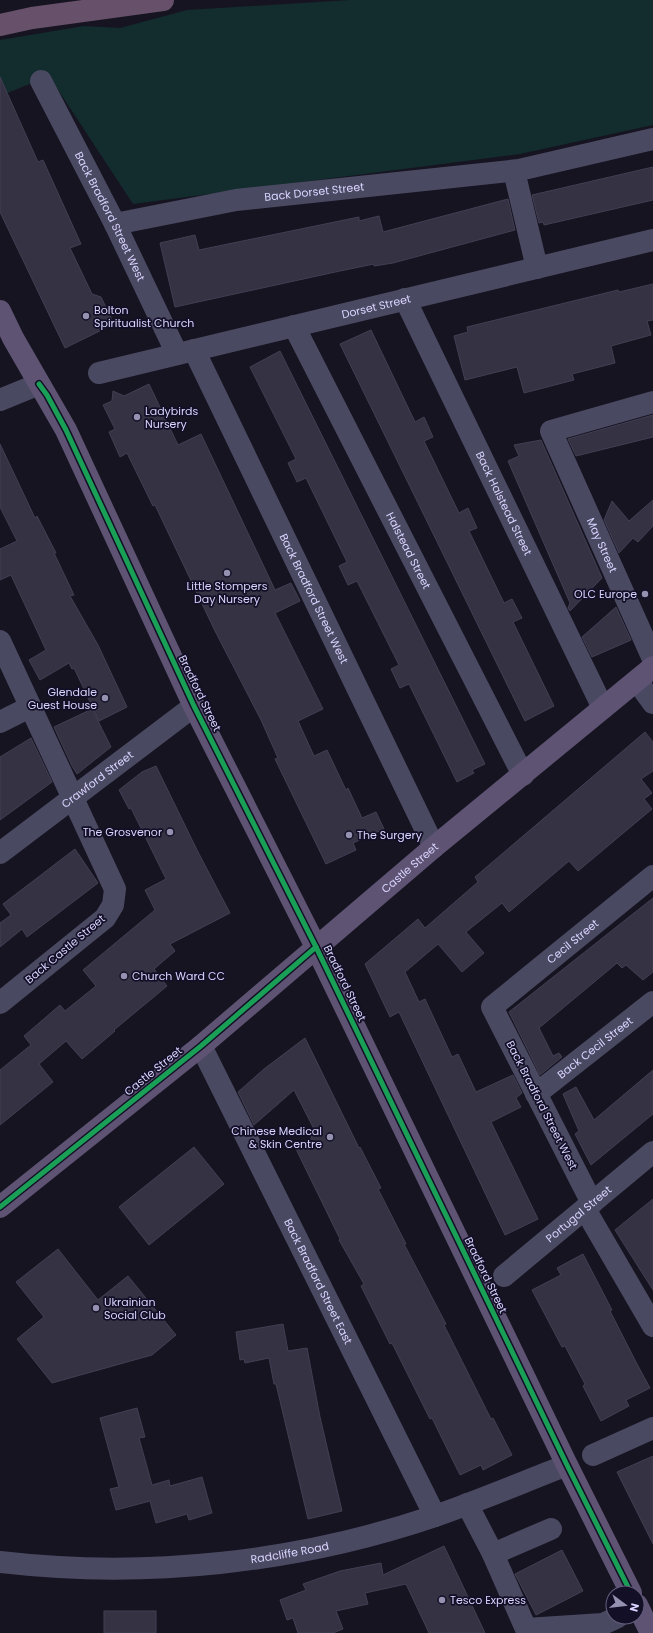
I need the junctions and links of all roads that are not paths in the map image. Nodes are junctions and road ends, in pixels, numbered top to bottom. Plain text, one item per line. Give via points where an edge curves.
1 (162, 0) edge
2 (0, 25) edge
3 (41, 81) dead end
4 (653, 139) edge
5 (514, 171) junction
6 (115, 224) junction
7 (653, 240) edge
8 (537, 268) junction
9 (405, 299) junction
10 (0, 311) edge
11 (294, 326) junction
12 (186, 352) junction
13 (99, 373) dead end
14 (39, 384) junction
15 (0, 400) edge
16 (653, 402) edge
17 (0, 641) edge
18 (653, 659) edge
19 (653, 667) edge
20 (636, 681) junction
21 (653, 703) edge
22 (194, 706) junction
23 (30, 707) junction
24 (603, 708) junction
25 (0, 722) edge
26 (523, 775) junction
27 (72, 799) junction
28 (434, 847) junction
29 (0, 853) edge
30 (653, 876) edge
31 (316, 947) junction
32 (653, 1002) edge
33 (0, 1003) edge
34 (492, 1007) joint
35 (201, 1046) junction
36 (536, 1094) junction
37 (653, 1152) edge
38 (588, 1206) junction
39 (0, 1207) edge
40 (504, 1276) dead end
41 (651, 1317) edge
42 (653, 1428) edge
43 (593, 1455) dead end
44 (567, 1465) junction
45 (468, 1504) junction
46 (435, 1516) junction
47 (551, 1529) dead end
48 (493, 1554) junction
49 (0, 1562) edge
50 (627, 1585) edge
51 (645, 1621) edge
52 (605, 1623) edge
53 (651, 1633) edge

1 - 2 highway via 32,18
3 - 6 street, Back Bradford Street West
4 - 5 street, Back Dorset Street
5 - 6 street, Back Dorset Street via 236,200
5 - 8 street
6 - 12 street, Back Bradford Street West
7 - 8 street, Dorset Street
8 - 9 street, Dorset Street
9 - 11 street, Dorset Street
9 - 24 street, Back Halstead Street
10 - 14 main road, Bradford Street
11 - 12 street, Dorset Street
11 - 26 street, Halstead Street
12 - 13 street, Dorset Street
12 - 28 street, Back Bradford Street West
14 - 15 street
14 - 22 main road, Bradford Street via 66,430
16 - 18 street, May Street via 551,432
17 - 23 street, Back Castle Street
19 - 20 main road, Castle Street
20 - 21 street
20 - 24 main road, Castle Street
22 - 27 street, Crawford Street
22 - 31 main road, Bradford Street
23 - 25 street
23 - 27 street, Back Castle Street
24 - 26 main road, Castle Street
26 - 28 main road, Castle Street
27 - 29 street, Crawford Street
27 - 33 street, Back Castle Street via 115,889 113,905 105,918
28 - 31 main road, Castle Street
30 - 34 street, Cecil Street
31 - 35 main road, Castle Street
31 - 44 main road, Bradford Street
32 - 36 street, Back Cecil Street
34 - 36 street, Back Bradford Street West
35 - 39 main road, Castle Street
35 - 46 street, Back Bradford Street East
36 - 38 street, Back Bradford Street West
37 - 38 street, Portugal Street
38 - 40 street, Portugal Street
38 - 41 street, Back Bradford Street West
42 - 43 street
44 - 45 street, Radcliffe Road
44 - 50 main road, Bradford Street
45 - 46 street, Radcliffe Road
45 - 48 street
46 - 49 street, Radcliffe Road via 361,1538 290,1553 218,1564 130,1568 46,1567
47 - 48 street
48 - 52 street via 526,1629
51 - 53 main road, Bradford Street

